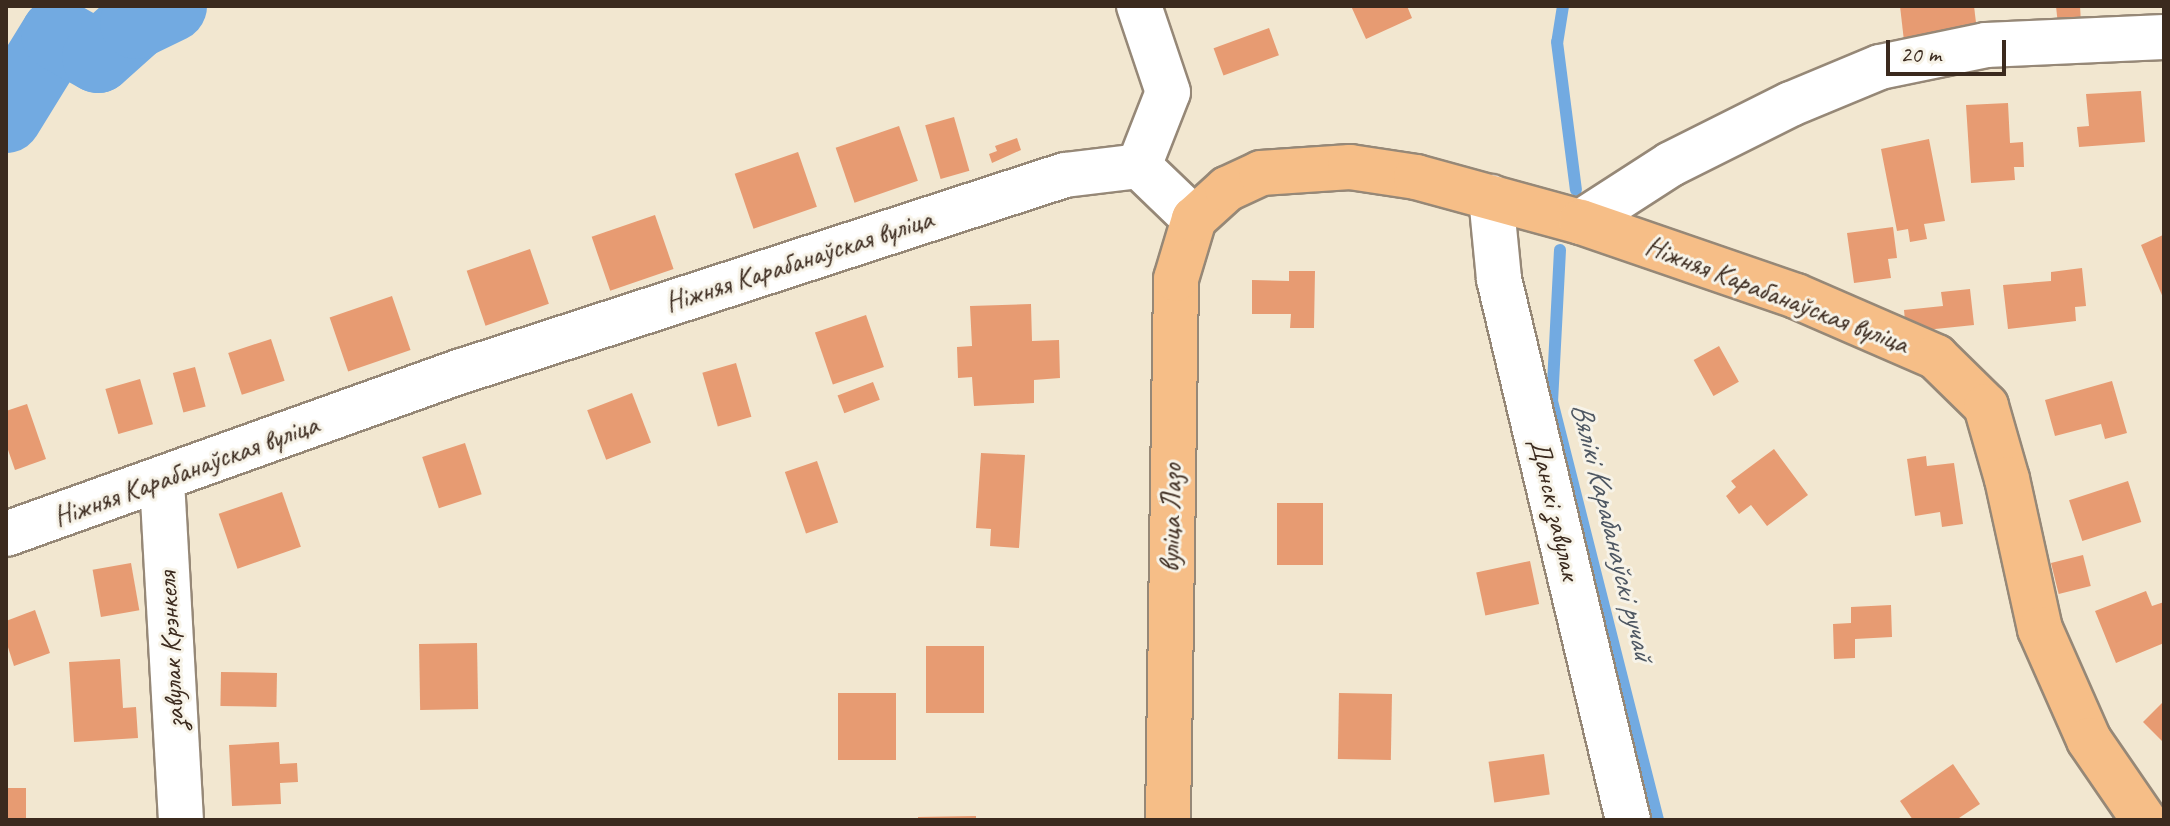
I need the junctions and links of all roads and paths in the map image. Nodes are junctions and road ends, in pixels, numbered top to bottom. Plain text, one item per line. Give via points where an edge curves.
1 (1139, 6) edge
2 (2164, 37) edge
3 (1139, 166) junction
4 (1491, 197) junction
5 (1194, 219) junction
6 (1581, 222) junction
7 (162, 481) junction
8 (6, 534) edge
9 (181, 820) edge
10 (1168, 820) edge
11 (1628, 820) edge
12 (2144, 820) edge

1 - 3 street via 1168,92
2 - 6 street via 1986,45 1880,67 1671,164
3 - 5 street
3 - 7 street, Ніжняя Карабанаўская вуліца via 1050,180 462,371
4 - 5 main road, Ніжняя Карабанаўская вуліца via 1350,167 1261,173 1227,189
4 - 6 main road, Ніжняя Карабанаўская вуліца
4 - 11 street, Данскі завулак via 1499,279
5 - 10 main road, вуліца Лазо via 1176,279
6 - 12 main road, Ніжняя Карабанаўская вуліца via 1796,296 1936,357 1986,406 2040,629 2089,740
7 - 8 street, Ніжняя Карабанаўская вуліца
7 - 9 street, завулак Крэнкеля

